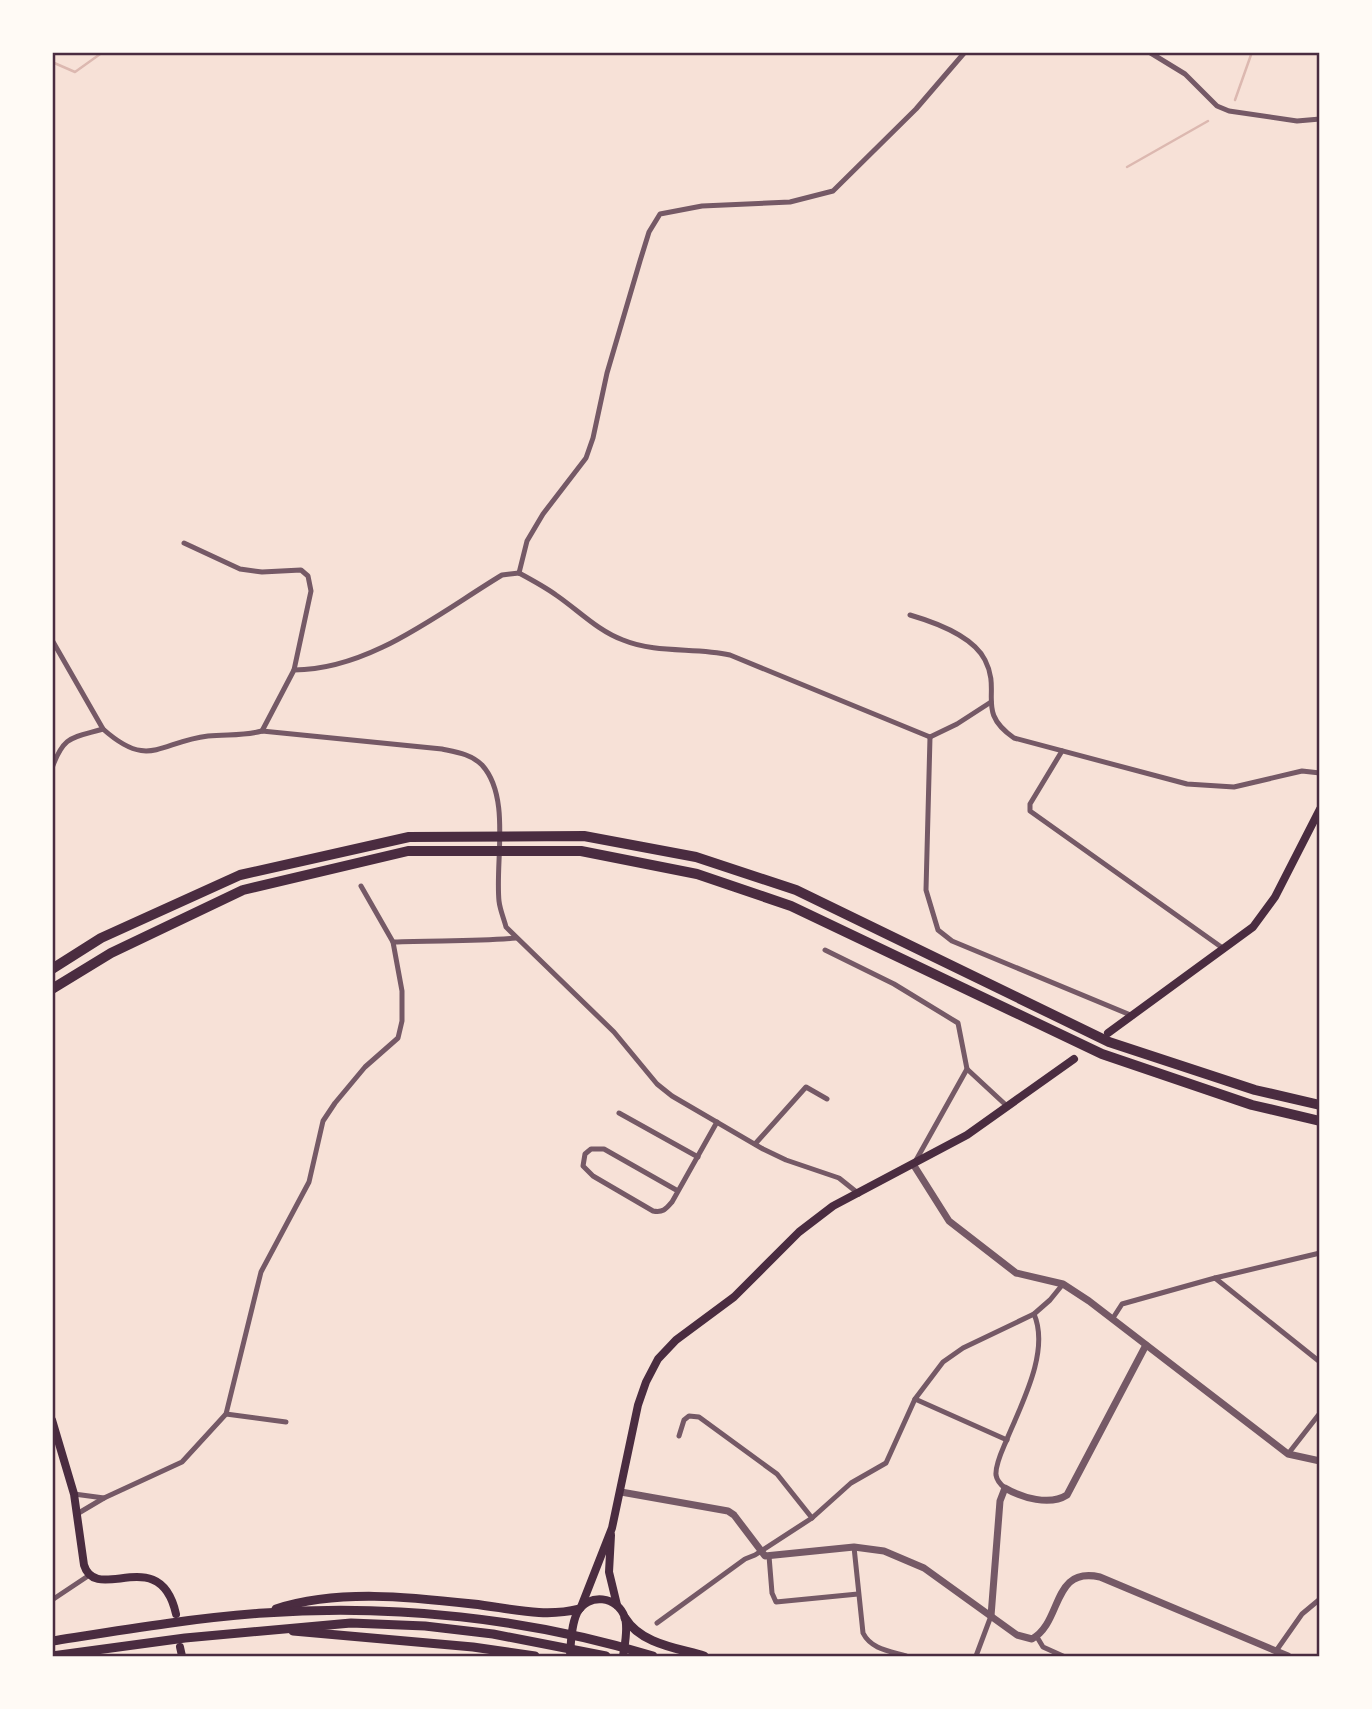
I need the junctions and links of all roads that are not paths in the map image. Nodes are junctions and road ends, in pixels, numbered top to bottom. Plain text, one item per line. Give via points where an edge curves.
1 (965, 52) edge
2 (1149, 52) edge
3 (1320, 119) edge
4 (184, 543) dead end
5 (519, 573) junction
6 (910, 615) dead end
7 (52, 640) edge
8 (294, 670) junction
9 (991, 702) junction
10 (103, 729) junction
11 (262, 732) junction
12 (930, 737) junction
13 (1062, 751) junction
14 (52, 768) edge
15 (1320, 773) edge
16 (1320, 809) edge
17 (361, 886) dead end
18 (516, 938) junction
19 (393, 942) junction
20 (1224, 949) junction
21 (825, 950) dead end
22 (52, 969) edge
23 (52, 989) edge
24 (1133, 1016) junction
25 (1108, 1033) dead end
26 (1074, 1059) dead end
27 (967, 1069) junction
28 (827, 1099) dead end
29 (1320, 1105) edge
30 (1008, 1107) junction
31 (619, 1113) dead end
32 (1320, 1121) edge
33 (717, 1122) junction
34 (755, 1144) junction
35 (698, 1157) junction
36 (914, 1164) junction
37 (678, 1191) junction
38 (859, 1194) junction
39 (1320, 1253) edge
40 (1215, 1278) junction
41 (1063, 1284) junction
42 (1034, 1314) junction
43 (1112, 1318) junction
44 (1146, 1345) junction
45 (1320, 1362) edge
46 (915, 1399) junction
47 (1320, 1413) edge
48 (226, 1414) junction
49 (52, 1419) edge
50 (286, 1422) dead end
51 (679, 1436) dead end
52 (1007, 1440) junction
53 (1288, 1454) junction
54 (1320, 1461) edge
55 (1005, 1488) junction
56 (621, 1492) junction
57 (74, 1494) junction
58 (104, 1498) junction
59 (77, 1514) junction
60 (812, 1518) junction
61 (611, 1528) junction
62 (854, 1547) junction
63 (759, 1551) junction
64 (769, 1556) junction
65 (90, 1577) junction
66 (858, 1594) junction
67 (1320, 1599) edge
68 (52, 1600) edge
69 (617, 1605) junction
70 (580, 1608) junction
71 (264, 1613) junction
72 (176, 1614) dead end
73 (991, 1616) junction
74 (625, 1618) junction
75 (657, 1623) dead end
76 (274, 1629) junction
77 (1037, 1637) junction
78 (52, 1641) edge
79 (180, 1647) dead end
80 (1276, 1651) junction
81 (649, 1655) edge
82 (52, 1656) edge
83 (182, 1657) edge
84 (534, 1657) edge
85 (570, 1657) edge
86 (606, 1657) edge
87 (623, 1657) edge
88 (704, 1657) edge
89 (906, 1657) edge
90 (976, 1657) edge
91 (1063, 1657) edge
92 (1288, 1657) edge

1 - 5 street via 832,191 790,202 702,206 660,214 640,261 586,458 527,541
2 - 3 street via 1185,74 1217,106 1229,111 1297,121
4 - 8 street via 240,569 301,570 307,576 311,591
5 - 8 street via 502,575 399,638 358,657 318,670
5 - 12 street via 625,641 730,655
6 - 9 street via 964,639 980,653 991,679
7 - 10 street
8 - 11 street
9 - 12 street
9 - 13 street via 995,720 1014,738
10 - 11 street via 122,744 145,752 195,738
10 - 14 street via 67,740
11 - 18 street via 418,746 464,753 480,763 492,779 499,801 499,904 506,927
12 - 24 street via 926,890 938,930 952,941
13 - 15 street via 1187,784 1218,787 1302,771
13 - 20 street via 1030,811
16 - 20 main road via 1267,909
17 - 19 street
18 - 19 street
18 - 33 street via 614,1032 657,1084
19 - 48 street via 401,991 398,1038 365,1067 323,1121 309,1182 261,1272
20 - 24 main road
21 - 27 street via 958,1023
22 - 29 highway via 101,938 240,875 409,837 584,836 696,857 796,890 1110,1042 1255,1090
23 - 32 highway via 111,953 243,890 408,851 582,851 697,874 792,906 1102,1054 1252,1105
24 - 25 main road
26 - 30 main road
27 - 30 street
27 - 36 street
28 - 34 street via 806,1087
30 - 36 main road
31 - 35 street
33 - 34 street
33 - 35 street
34 - 38 street via 839,1178
35 - 37 street
36 - 38 main road
36 - 41 street via 949,1221 1016,1273
37 - 37 street via 665,1210 653,1211 587,1172 583,1159 590,1149 604,1149
38 - 56 main road via 810,1222 734,1297 667,1349 651,1372 638,1405
39 - 40 street
40 - 43 street via 1122,1304
40 - 45 street
41 - 42 street
41 - 43 street
42 - 46 street via 963,1348 935,1370
42 - 52 street via 1041,1342
43 - 44 street
44 - 53 street
44 - 55 street via 1068,1495 1048,1501
46 - 52 street
46 - 60 street via 886,1463 851,1483
47 - 53 street
48 - 50 street
48 - 58 street via 182,1462
49 - 57 main road
51 - 60 street via 684,1420 699,1416 777,1474
52 - 55 street via 996,1474
53 - 54 street
55 - 73 street via 1000,1501
56 - 61 main road
56 - 63 street via 728,1511
57 - 58 street
57 - 59 main road
58 - 59 street
59 - 65 main road
60 - 63 street
61 - 69 main road via 609,1572
61 - 70 main road
62 - 64 street
62 - 66 street
62 - 73 street via 884,1550 924,1568
63 - 64 street
63 - 75 street
64 - 66 street via 776,1602
65 - 68 street
65 - 72 main road via 107,1581 149,1578 166,1590
66 - 89 street via 867,1641
67 - 80 street via 1302,1614
69 - 70 main road via 596,1599
69 - 74 main road
70 - 71 highway via 544,1614 454,1602 359,1597 302,1602
70 - 85 main road
71 - 78 highway
71 - 81 highway via 426,1614 562,1634
73 - 77 street via 1017,1635
73 - 90 street
74 - 87 main road
74 - 88 highway via 645,1638
76 - 82 highway
76 - 84 highway
76 - 86 highway via 351,1623 425,1626 494,1634
77 - 80 street via 1064,1590 1085,1573
77 - 91 street via 1043,1647
79 - 83 main road
80 - 92 street

